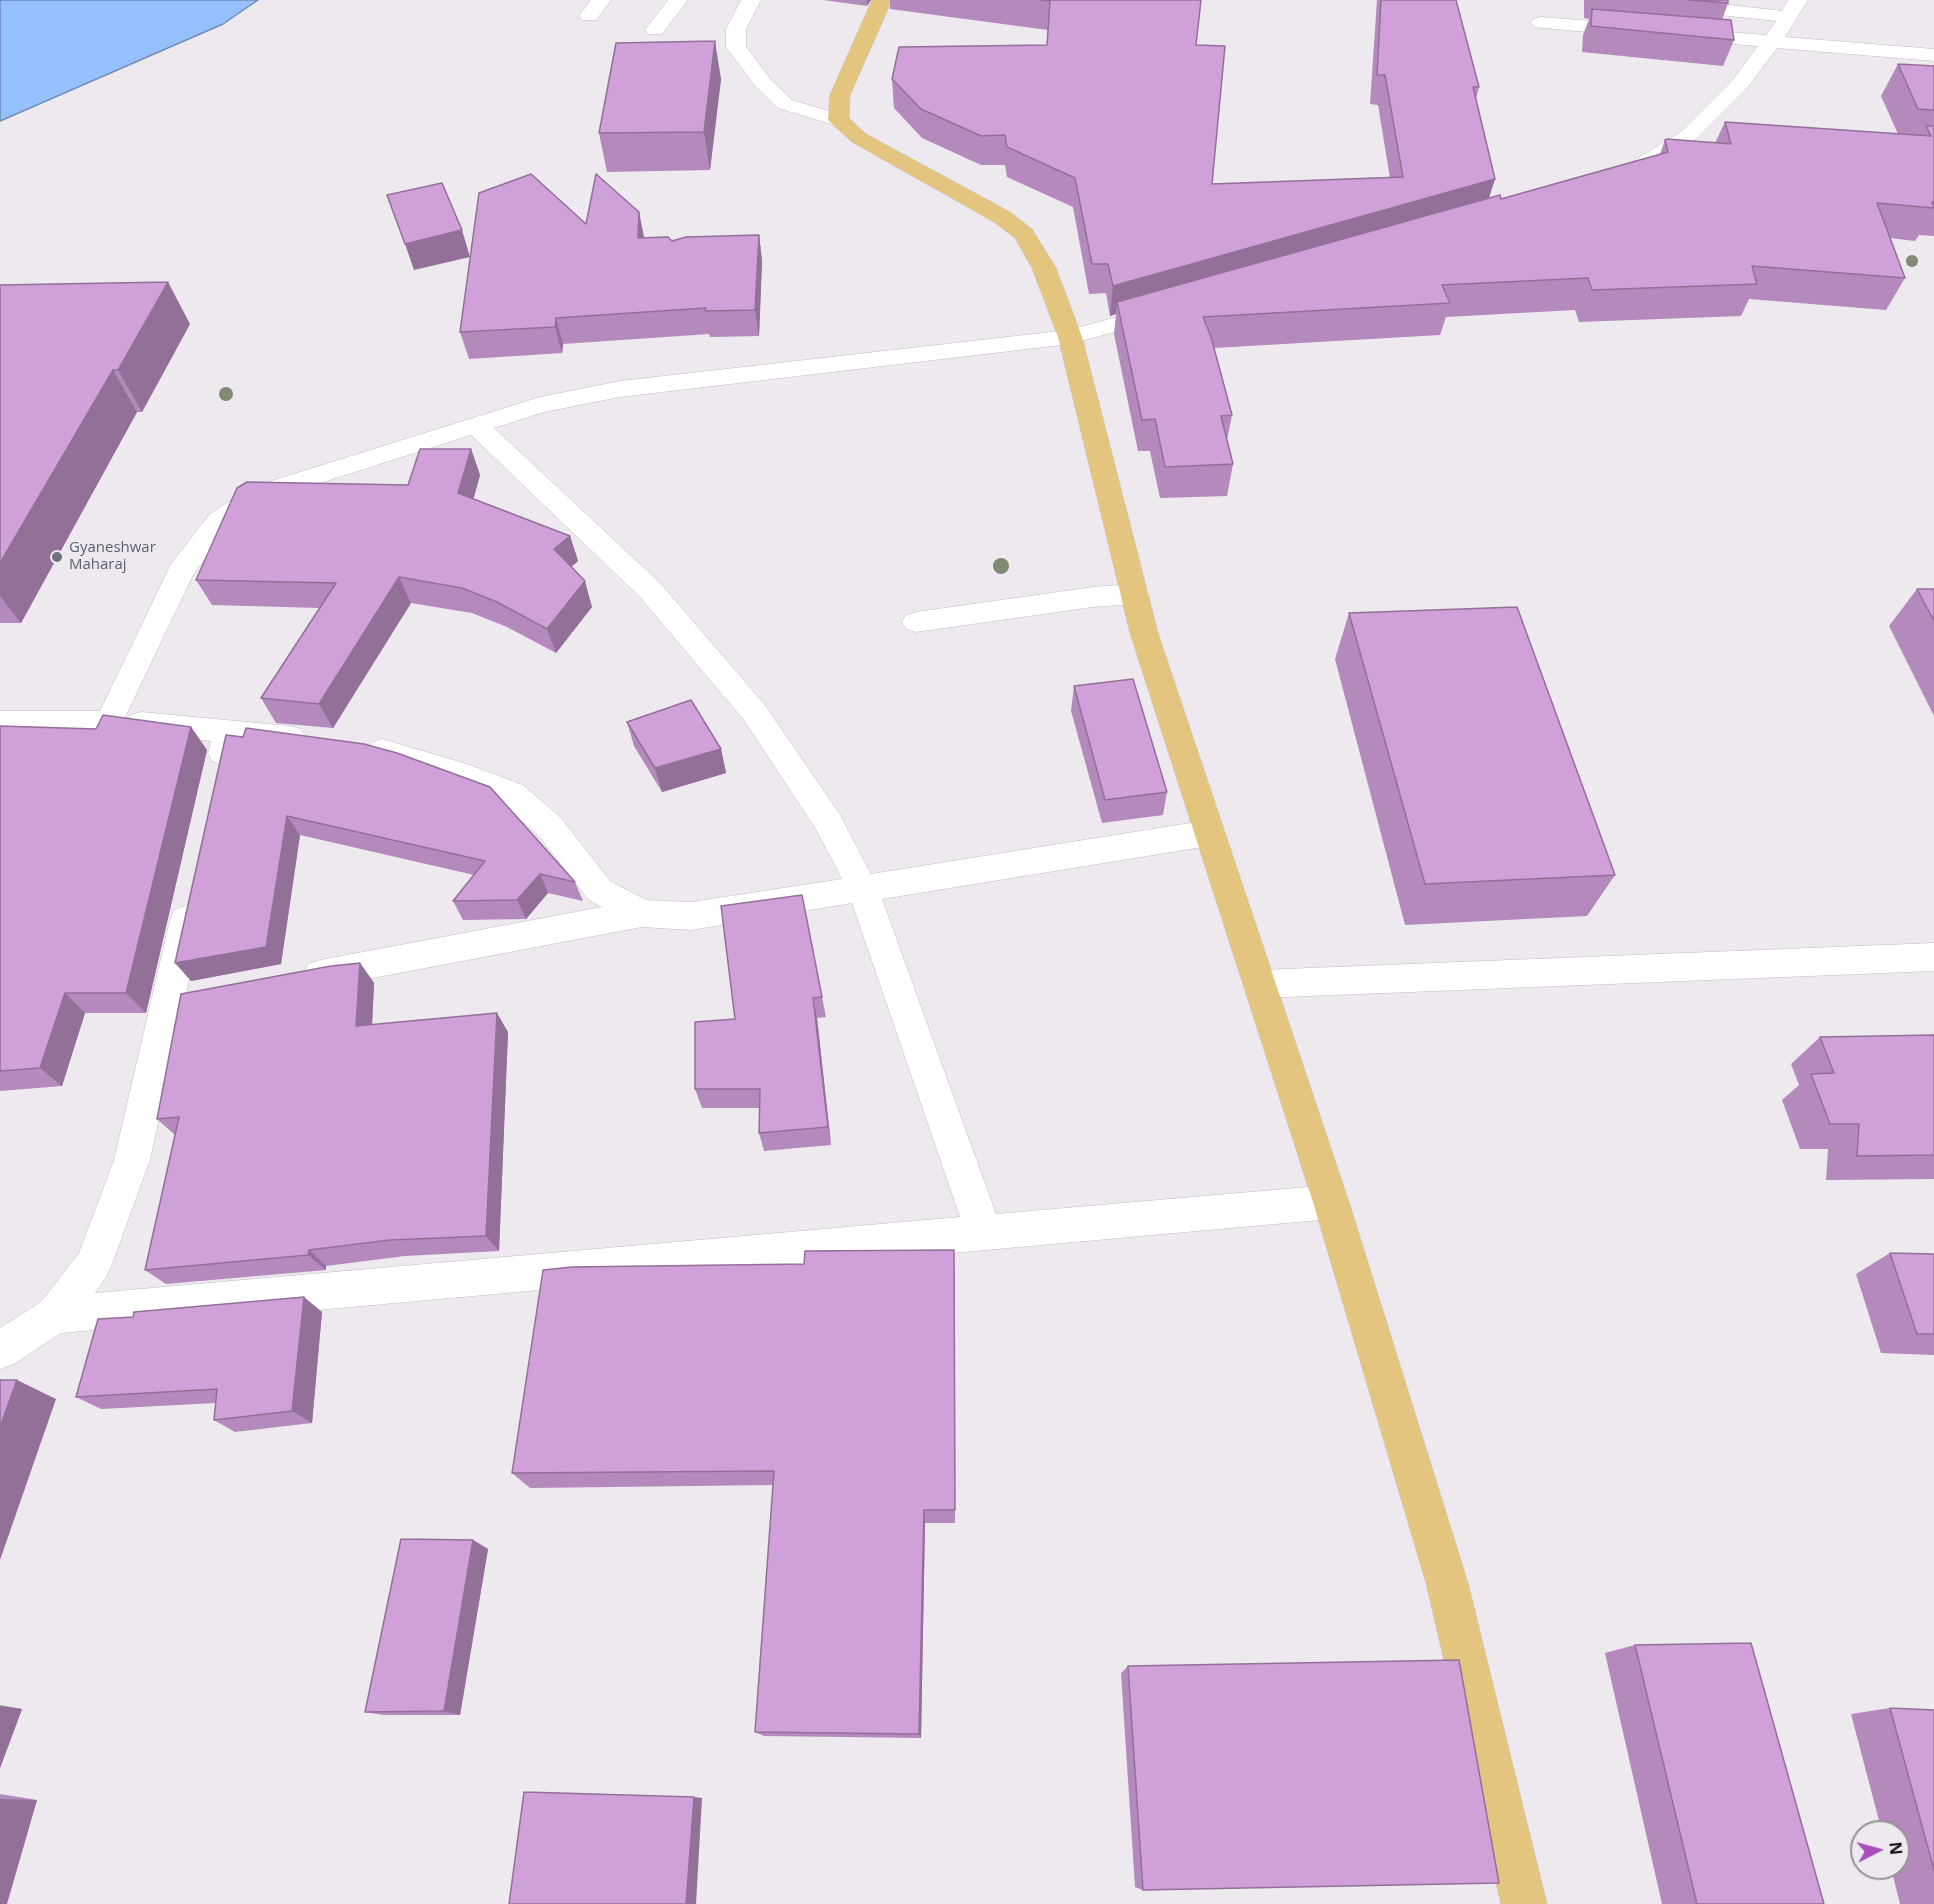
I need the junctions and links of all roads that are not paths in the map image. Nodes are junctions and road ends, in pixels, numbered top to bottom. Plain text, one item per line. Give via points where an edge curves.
1 (601, 0) edge
2 (678, 0) edge
3 (751, 0) edge
4 (882, 0) edge
5 (1635, 0) edge
6 (1793, 9) edge
7 (589, 16) dead end
8 (1541, 23) dead end
9 (655, 30) dead end
10 (1645, 32) edge
11 (1668, 33) edge
12 (1772, 42) junction
13 (1934, 55) edge
14 (838, 120) junction
15 (1625, 173) edge
16 (1179, 307) edge
17 (1070, 337) junction
18 (475, 425) junction
19 (1135, 594) junction
20 (916, 622) dead end
21 (0, 722) edge
22 (109, 722) junction
23 (228, 731) junction
24 (322, 741) edge
25 (355, 746) edge
26 (216, 787) edge
27 (1209, 833) junction
28 (194, 889) edge
29 (863, 889) junction
30 (642, 913) junction
31 (1934, 957) edge
32 (294, 979) edge
33 (1260, 984) junction
34 (202, 997) edge
35 (167, 1004) junction
36 (1331, 1202) junction
37 (984, 1233) junction
38 (56, 1316) junction
39 (0, 1350) edge
40 (1524, 1904) edge

1 - 7 street
2 - 9 street
3 - 14 street via 736,29 736,47 785,104
4 - 14 main road via 840,95
5 - 6 street
6 - 12 street
8 - 10 street
11 - 12 street
12 - 13 street
12 - 15 street via 1701,136
14 - 17 main road via 859,138 1002,217 1024,234 1044,268
16 - 17 street
17 - 18 street via 620,389 540,405
17 - 19 main road
18 - 22 street via 261,493 219,520 181,571
18 - 29 street via 650,590 747,704 828,822
19 - 20 street
19 - 27 main road
21 - 22 street
22 - 23 street
23 - 24 street
23 - 26 street
25 - 30 street via 456,772 512,794 550,827 599,890
27 - 29 street
27 - 33 main road
28 - 35 street
29 - 30 street via 691,916
29 - 37 street
30 - 32 street
31 - 33 street
33 - 36 main road
34 - 35 street
35 - 38 street via 132,1160 93,1264
36 - 37 street
36 - 40 main road via 1447,1583
37 - 38 street
38 - 39 street

